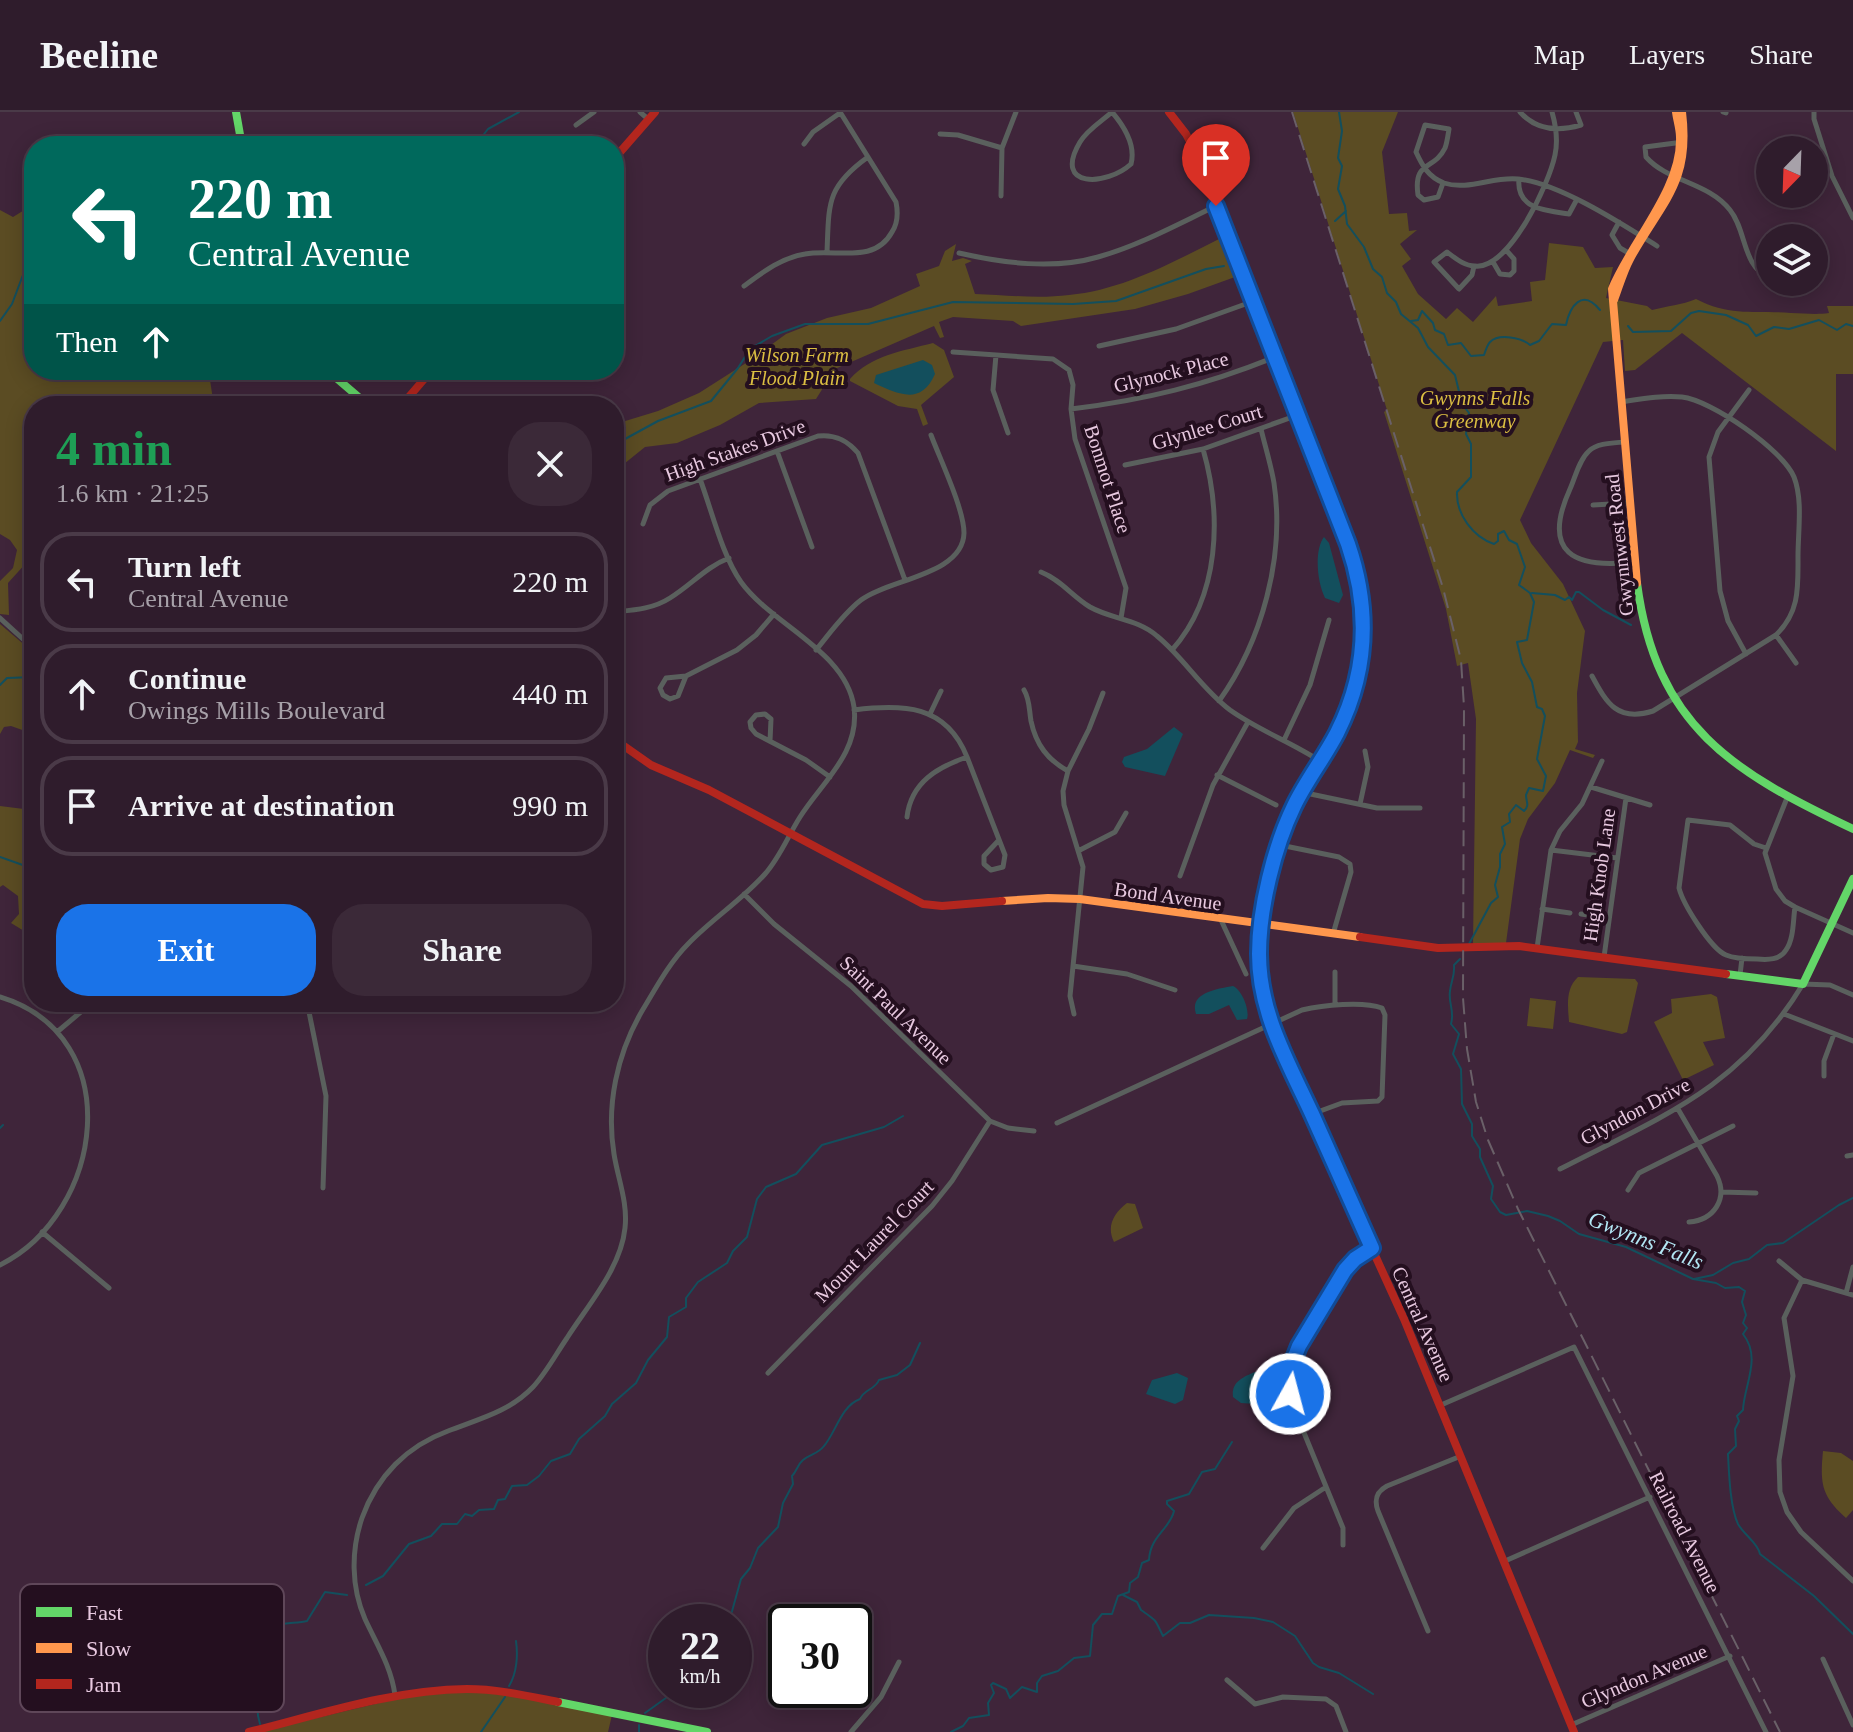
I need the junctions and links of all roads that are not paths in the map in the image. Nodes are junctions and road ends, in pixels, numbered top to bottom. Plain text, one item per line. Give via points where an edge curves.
1 (236, 112) edge
2 (594, 112) edge
3 (640, 112) edge
4 (840, 112) edge
5 (1016, 112) edge
6 (1112, 112) edge
7 (1169, 112) edge
8 (1520, 112) edge
9 (1552, 112) edge
10 (1576, 112) edge
11 (1814, 112) edge
12 (1681, 113) edge
13 (651, 116) edge
14 (576, 125) dead end
15 (1556, 130) junction
16 (940, 134) dead end
17 (240, 136) edge
18 (1683, 142) junction
19 (804, 144) dead end
20 (624, 147) edge
21 (1002, 148) junction
22 (868, 157) junction
23 (1424, 168) junction
24 (1677, 176) junction
25 (1519, 179) junction
26 (1443, 183) junction
27 (1544, 186) junction
28 (1001, 196) dead end
29 (1576, 201) junction
30 (1216, 206) junction
31 (1534, 207) junction
32 (1853, 218) edge
33 (1619, 222) junction
34 (1641, 236) junction
35 (1657, 246) dead end
36 (1506, 250) junction
37 (827, 252) junction
38 (959, 253) dead end
39 (1630, 254) junction
40 (1493, 262) junction
41 (1474, 266) junction
42 (1756, 268) edge
43 (744, 286) dead end
44 (1254, 301) junction
45 (1099, 346) dead end
46 (953, 352) dead end
47 (996, 355) junction
48 (1275, 357) junction
49 (339, 380) edge
50 (423, 380) edge
51 (1749, 390) dead end
52 (357, 396) edge
53 (410, 396) edge
54 (1621, 402) junction
55 (1071, 409) junction
56 (1298, 415) junction
57 (1729, 417) junction
58 (1261, 429) junction
59 (1008, 433) dead end
60 (931, 435) dead end
61 (1624, 442) junction
62 (1203, 449) junction
63 (777, 451) junction
64 (1125, 465) dead end
65 (700, 479) junction
66 (1629, 503) junction
67 (1593, 505) dead end
68 (643, 524) dead end
69 (812, 547) dead end
70 (729, 558) junction
71 (1634, 562) junction
72 (1041, 572) dead end
73 (905, 580) junction
74 (624, 611) edge
75 (774, 614) junction
76 (0, 618) edge
77 (1121, 618) junction
78 (1329, 620) dead end
79 (1776, 635) junction
80 (24, 640) edge
81 (816, 650) junction
82 (1172, 650) junction
83 (1746, 654) junction
84 (1796, 663) dead end
85 (686, 676) junction
86 (1592, 676) dead end
87 (1024, 690) dead end
88 (941, 691) dead end
89 (1103, 693) dead end
90 (1675, 698) junction
91 (1219, 701) junction
92 (854, 710) junction
93 (930, 714) junction
94 (1248, 722) junction
95 (1284, 740) junction
96 (770, 741) junction
97 (624, 746) edge
98 (1365, 751) dead end
99 (967, 757) junction
100 (1320, 761) junction
101 (1602, 761) dead end
102 (1068, 771) junction
103 (1217, 775) junction
104 (830, 777) junction
105 (1591, 787) junction
106 (1301, 792) junction
107 (1626, 798) junction
108 (1787, 798) junction
109 (1360, 804) junction
110 (1276, 805) dead end
111 (1650, 805) dead end
112 (1420, 808) dead end
113 (1126, 813) dead end
114 (907, 817) dead end
115 (1853, 829) edge
116 (791, 834) junction
117 (999, 840) junction
118 (1280, 845) junction
119 (1766, 848) junction
120 (1080, 850) junction
121 (1551, 850) junction
122 (1617, 858) junction
123 (1180, 876) dead end
124 (1853, 879) edge
125 (744, 894) junction
126 (1080, 899) junction
127 (1795, 907) junction
128 (1542, 909) junction
129 (1570, 913) dead end
130 (1581, 914) dead end
131 (1609, 918) junction
132 (1221, 920) junction
133 (1832, 924) junction
134 (1260, 926) junction
135 (1853, 933) edge
136 (1333, 935) junction
137 (1537, 948) junction
138 (1604, 957) junction
139 (1742, 958) junction
140 (1073, 966) junction
141 (1335, 972) dead end
142 (1246, 974) dead end
143 (1740, 975) junction
144 (1803, 984) junction
145 (1175, 990) dead end
146 (1853, 995) edge
147 (0, 997) edge
148 (1335, 1005) junction
149 (24, 1007) edge
150 (32, 1012) edge
151 (81, 1012) edge
152 (309, 1012) edge
153 (1074, 1014) dead end
154 (1784, 1014) junction
155 (1270, 1023) junction
156 (57, 1032) junction
157 (1834, 1034) junction
158 (1853, 1041) edge
159 (1824, 1076) dead end
160 (1678, 1109) junction
161 (1312, 1114) junction
162 (990, 1121) junction
163 (1057, 1123) dead end
164 (1733, 1126) dead end
165 (1034, 1131) dead end
166 (1699, 1142) junction
167 (1560, 1169) dead end
168 (323, 1188) dead end
169 (1628, 1190) dead end
170 (1721, 1192) junction
171 (1756, 1193) dead end
172 (1689, 1222) dead end
173 (42, 1232) junction
174 (1372, 1248) junction
175 (1779, 1261) dead end
176 (0, 1265) edge
177 (1853, 1267) edge
178 (1802, 1280) junction
179 (109, 1288) dead end
180 (1850, 1294) edge
181 (768, 1373) dead end
182 (1441, 1405) junction
183 (1462, 1456) junction
184 (1326, 1487) junction
185 (1650, 1497) junction
186 (1343, 1545) dead end
187 (1263, 1548) dead end
188 (1505, 1561) junction
189 (1853, 1570) edge
190 (1850, 1578) edge
191 (1428, 1631) dead end
192 (1730, 1656) junction
193 (1823, 1659) dead end
194 (899, 1662) dead end
195 (1227, 1680) dead end
196 (395, 1695) junction
197 (1853, 1725) edge
198 (1573, 1728) edge
199 (249, 1732) edge
200 (707, 1732) edge
201 (851, 1732) edge
202 (1346, 1732) edge
203 (1766, 1732) edge

1 - 17 street
2 - 14 street
3 - 13 street
4 - 19 street
4 - 22 street
5 - 21 street
6 - 6 street via 1077,148 1074,168 1085,180 1131,164 1132,148
7 - 30 street, Central Avenue via 1193,146
8 - 15 street via 1541,127
9 - 15 street
10 - 15 street via 1581,125
11 - 32 street via 1832,176
12 - 18 street, Gwynnwest Road
13 - 20 street
15 - 27 street via 1555,156
16 - 21 street
18 - 24 street, Gwynnwest Road
18 - 24 street via 1645,147 1647,159
21 - 28 street
22 - 37 street via 834,192
22 - 37 street via 896,202 893,231 872,251
23 - 23 street via 1416,152 1425,125 1449,129 1444,150
23 - 26 street
23 - 26 street via 1416,177 1420,198 1438,197
24 - 34 street, Gwynnwest Road
24 - 42 street via 1723,202 1738,223
25 - 26 street
25 - 27 street
25 - 31 street via 1521,194
27 - 29 street
27 - 31 street
29 - 31 street via 1569,214
29 - 33 street
30 - 38 street via 1087,260 1024,263
30 - 44 street, Central Avenue
31 - 36 street
33 - 34 street
33 - 39 street via 1612,235
34 - 35 street
34 - 39 street, Gwynnwest Road
36 - 40 street
36 - 40 street via 1514,259 1510,275 1500,274
37 - 43 street via 792,257
39 - 54 street, Gwynnwest Road via 1613,302
40 - 41 street
41 - 41 street via 1459,289 1434,262 1447,252
44 - 45 street via 1176,329
44 - 48 street, Central Avenue
46 - 47 street, Bonmot Place
47 - 55 street, Bonmot Place via 1058,361 1071,376
47 - 59 street via 993,390
48 - 55 street, Glynock Place via 1184,390
48 - 56 street, Central Avenue
49 - 52 street
50 - 53 street
51 - 57 street
54 - 57 street via 1681,397
54 - 61 street, Gwynnwest Road
55 - 77 street, Bonmot Place via 1079,452 1124,579 1127,596
56 - 58 street, Glynlee Court
56 - 100 street, Central Avenue via 1353,560 1363,606 1357,680
57 - 79 street via 1781,458 1796,485 1797,601
57 - 83 street via 1714,441 1709,466 1720,591 1728,621
58 - 62 street, Glynlee Court
58 - 91 street via 1276,498 1273,562 1251,645
60 - 73 street via 961,518 963,539 950,561
61 - 66 street, Gwynnwest Road
61 - 71 street via 1588,452 1558,524 1562,544 1576,558 1603,564
62 - 64 street, Glynlee Court
62 - 82 street via 1214,497 1213,546 1199,607
63 - 65 street, High Stakes Drive
63 - 69 street
63 - 73 street, High Stakes Drive via 826,435 854,447
65 - 68 street, High Stakes Drive via 661,495 650,505
65 - 70 street
66 - 67 street
66 - 71 street, Gwynnwest Road
70 - 74 street via 663,602
70 - 75 street via 742,583
71 - 90 street, Gwynnwest Road via 1648,640
72 - 77 street via 1092,608
73 - 81 street via 861,600
75 - 81 street
75 - 85 street via 748,643
76 - 80 street
77 - 82 street via 1149,630
78 - 95 street via 1310,685
79 - 83 street
79 - 84 street
81 - 92 street via 843,678
82 - 91 street
83 - 90 street
85 - 85 street via 666,678 661,693 670,699 678,696
86 - 90 street via 1607,703 1622,712 1645,713
87 - 102 street via 1041,748
88 - 93 street
89 - 102 street
90 - 108 street, Gwynnwest Road via 1726,758
91 - 94 street
92 - 93 street via 892,706
92 - 104 street via 849,746
93 - 99 street via 950,729
94 - 95 street
94 - 103 street
95 - 100 street
96 - 96 street via 752,731 750,722 756,715 771,719
96 - 104 street
97 - 116 street, Bond Avenue via 651,765
98 - 109 street via 1368,767
99 - 114 street via 928,777
99 - 117 street
100 - 106 street, Central Avenue
101 - 105 street
102 - 120 street via 1064,805
103 - 110 street
103 - 123 street
104 - 116 street
105 - 107 street
105 - 121 street
106 - 109 street
106 - 118 street, Central Avenue
107 - 111 street
107 - 122 street, High Knob Lane
108 - 115 street, Gwynnwest Road
108 - 119 street
109 - 112 street
113 - 120 street via 1115,832
116 - 125 street via 771,867
116 - 126 street, Bond Avenue via 923,904
117 - 117 street via 1006,861 991,870 984,856
118 - 134 street, Central Avenue
118 - 136 street via 1350,864
119 - 127 street via 1776,889
119 - 139 street via 1730,825 1688,820 1680,892 1717,949
120 - 126 street
121 - 122 street
121 - 128 street
122 - 131 street, High Knob Lane
124 - 133 street, Glyndon Drive
125 - 162 street, Saint Paul Avenue via 851,986
125 - 196 street via 675,959 624,1050 612,1127 626,1217 614,1264 533,1387 498,1413 417,1446 386,1474 366,1508 355,1548 357,1593 389,1666
126 - 132 street, Bond Avenue
126 - 140 street
127 - 133 street
127 - 139 street via 1786,951 1773,959
128 - 129 street
128 - 137 street
130 - 131 street
131 - 138 street, High Knob Lane
132 - 134 street, Bond Avenue
132 - 142 street
133 - 135 street
133 - 144 street, Glyndon Drive
134 - 136 street, Bond Avenue
134 - 155 street, Central Avenue via 1260,972
136 - 137 street, Bond Avenue via 1446,948
137 - 138 street, Bond Avenue
138 - 143 street, Bond Avenue
139 - 143 street
140 - 145 street via 1127,974
140 - 153 street
141 - 148 street
143 - 144 street, Bond Avenue
144 - 146 street via 1830,985
144 - 154 street, Glyndon Drive
147 - 149 street
148 - 155 street
148 - 161 street via 1384,1011 1384,1095 1378,1101 1342,1103
150 - 156 street
151 - 156 street
152 - 168 street via 326,1096
154 - 157 street
154 - 160 street, Glyndon Drive via 1733,1069
155 - 161 street, Central Avenue
155 - 163 street
156 - 173 street via 81,1073 88,1117 74,1188
157 - 158 street
157 - 159 street
160 - 166 street
160 - 167 street, Glyndon Drive
161 - 174 street, Central Avenue
162 - 165 street
162 - 181 street, Mount Laurel Court via 943,1194
164 - 166 street
166 - 169 street via 1639,1173
166 - 170 street
170 - 171 street
170 - 172 street via 1712,1214
173 - 176 street
173 - 179 street
174 - 182 street, Central Avenue
174 - 184 street via 1345,1270 1289,1371 1291,1401
175 - 178 street
177 - 180 street
178 - 180 street
178 - 190 street via 1784,1318 1793,1376 1779,1486 1795,1525
182 - 183 street, Central Avenue
182 - 185 street, Railroad Avenue via 1574,1347
183 - 188 street, Central Avenue
183 - 191 street via 1387,1486 1376,1499
184 - 186 street via 1343,1528
184 - 187 street via 1294,1508
185 - 188 street
185 - 192 street, Railroad Avenue
188 - 198 street, Central Avenue
189 - 190 street
192 - 198 street, Glyndon Avenue
192 - 203 street, Railroad Avenue
193 - 197 street
194 - 201 street via 881,1697
195 - 202 street via 1255,1704 1283,1697 1326,1699 1336,1706
196 - 199 street
196 - 200 street via 487,1689

